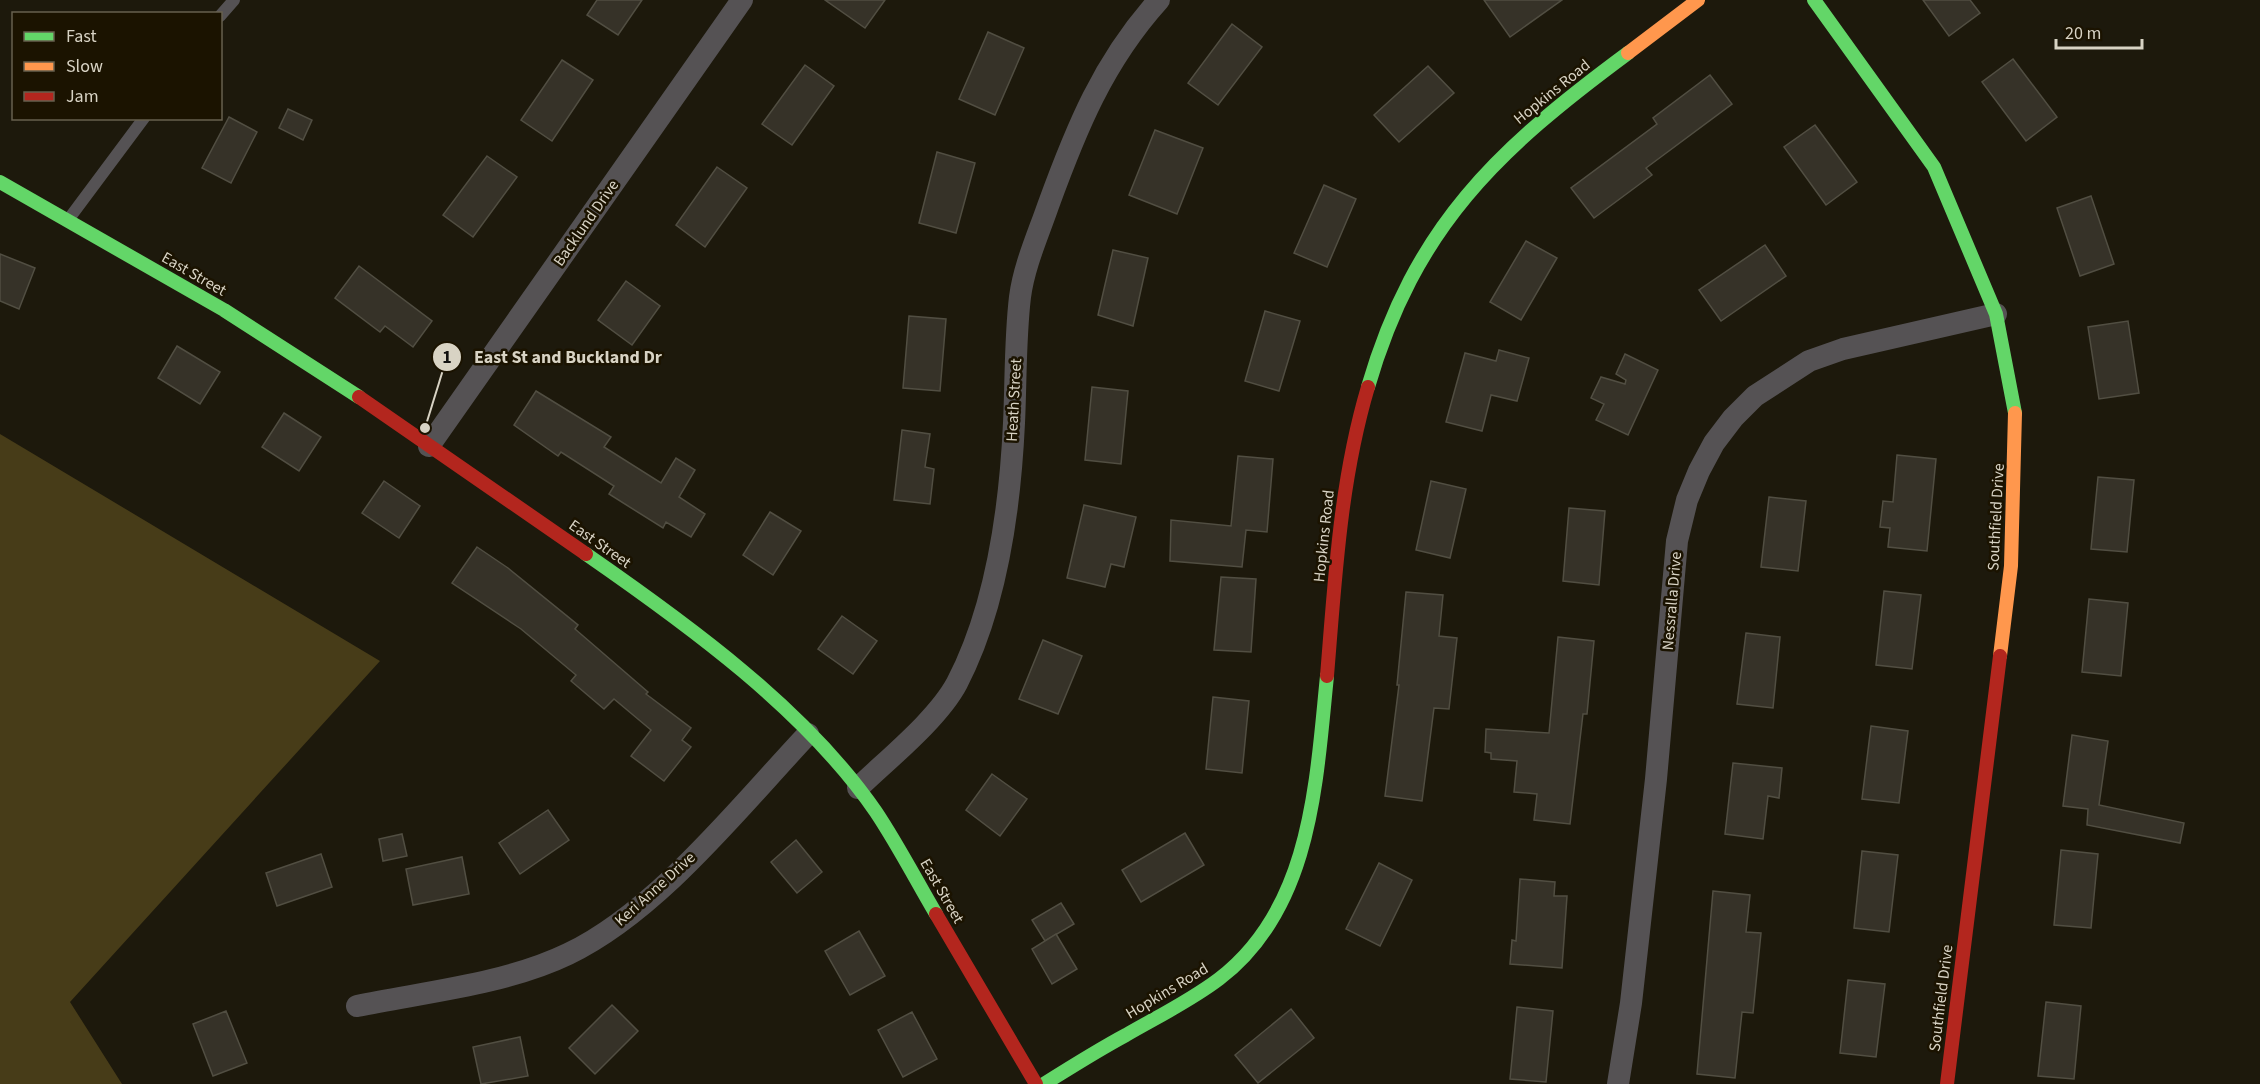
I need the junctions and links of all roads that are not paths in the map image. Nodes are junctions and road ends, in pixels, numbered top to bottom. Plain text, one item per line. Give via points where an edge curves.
1 (234, 0) edge
2 (742, 0) edge
3 (1159, 0) edge
4 (1698, 0) edge
5 (1814, 0) edge
6 (222, 14) edge
7 (143, 120) edge
8 (0, 182) edge
9 (68, 220) junction
10 (1996, 314) junction
11 (429, 446) junction
12 (808, 734) junction
13 (858, 788) junction
14 (357, 1006) dead end
15 (1036, 1084) edge
16 (1044, 1084) edge
17 (1618, 1084) edge
18 (1947, 1084) edge

1 - 6 lane
2 - 11 street, Backlund Drive
3 - 13 street, Heath Street via 1110,63 1088,104 1030,259 1020,294 1014,427 1003,523 973,649 956,685 926,722
4 - 16 street, Hopkins Road via 1565,100 1496,161 1441,227 1390,321 1368,382 1349,471 1318,756 1298,867 1283,904 1267,930 1225,976
5 - 10 street, Southfield Drive via 1934,167
7 - 9 lane
8 - 9 street, East Street
9 - 11 street, East Street via 254,328
10 - 17 street, Nessralla Drive via 1843,349 1809,361 1755,396 1732,418 1699,471 1677,541 1653,803
10 - 18 street, Southfield Drive via 2017,422 2011,566
11 - 12 street, East Street via 678,618 728,658
12 - 13 street, East Street
12 - 14 street, Keri Anne Drive via 658,891 600,937 533,968
13 - 15 street, East Street via 876,812

